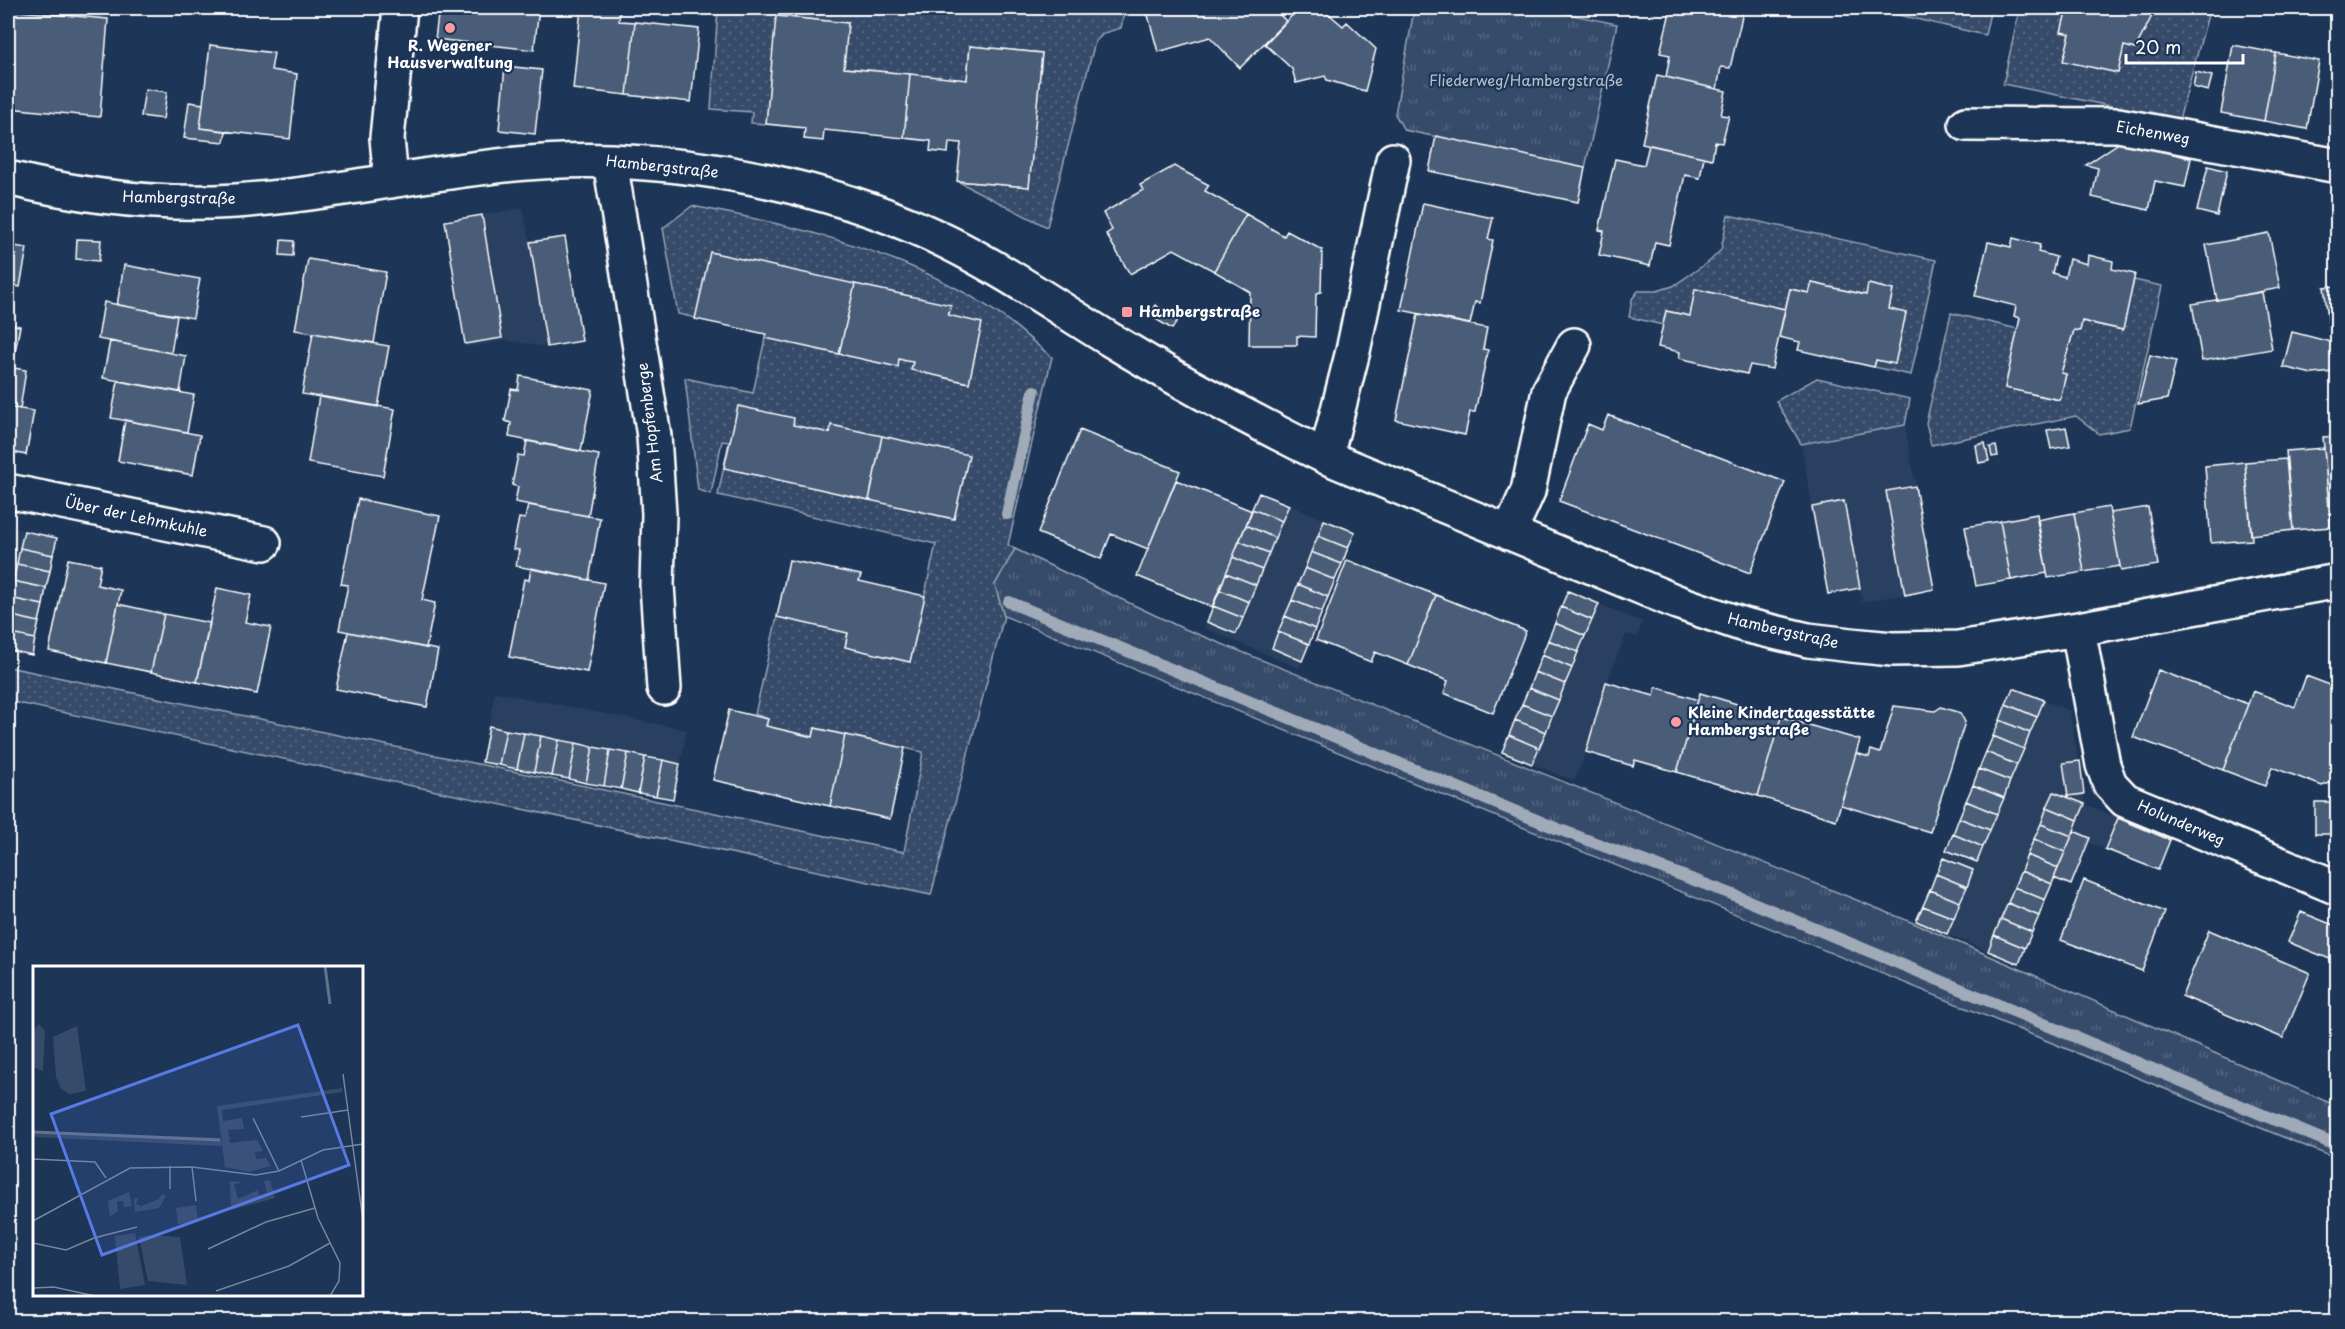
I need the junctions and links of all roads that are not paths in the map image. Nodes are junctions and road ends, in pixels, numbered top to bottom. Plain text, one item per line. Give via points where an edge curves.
1 (400, 8) edge
2 (1966, 124) dead end
3 (1393, 160) dead end
4 (610, 161) junction
5 (2337, 166) edge
6 (8, 178) edge
7 (391, 181) junction
8 (1574, 345) dead end
9 (1326, 457) junction
10 (8, 491) edge
11 (1509, 533) junction
12 (264, 543) dead end
13 (2337, 581) edge
14 (2078, 629) junction
15 (664, 688) dead end
16 (2337, 888) edge

1 - 7 street via 387,138
2 - 5 street, Eichenweg via 2118,125
3 - 9 street via 1353,351
4 - 7 street, Hambergstraße via 539,162
4 - 9 street, Hambergstraße via 688,167 751,178 888,217 1000,270 1118,344
4 - 15 street, Am Hopfenberge via 654,436
6 - 7 street, Hambergstraße via 51,188 177,201 235,201
8 - 11 street via 1549,390 1528,491
9 - 11 street, Hambergstraße
10 - 12 street, Über der Lehmkuhle
11 - 14 street, Hambergstraße via 1677,602 1744,625 1808,639 1892,649 1958,648
13 - 14 street, Hambergstraße
14 - 16 street, Holunderweg via 2103,765 2110,784 2125,800

